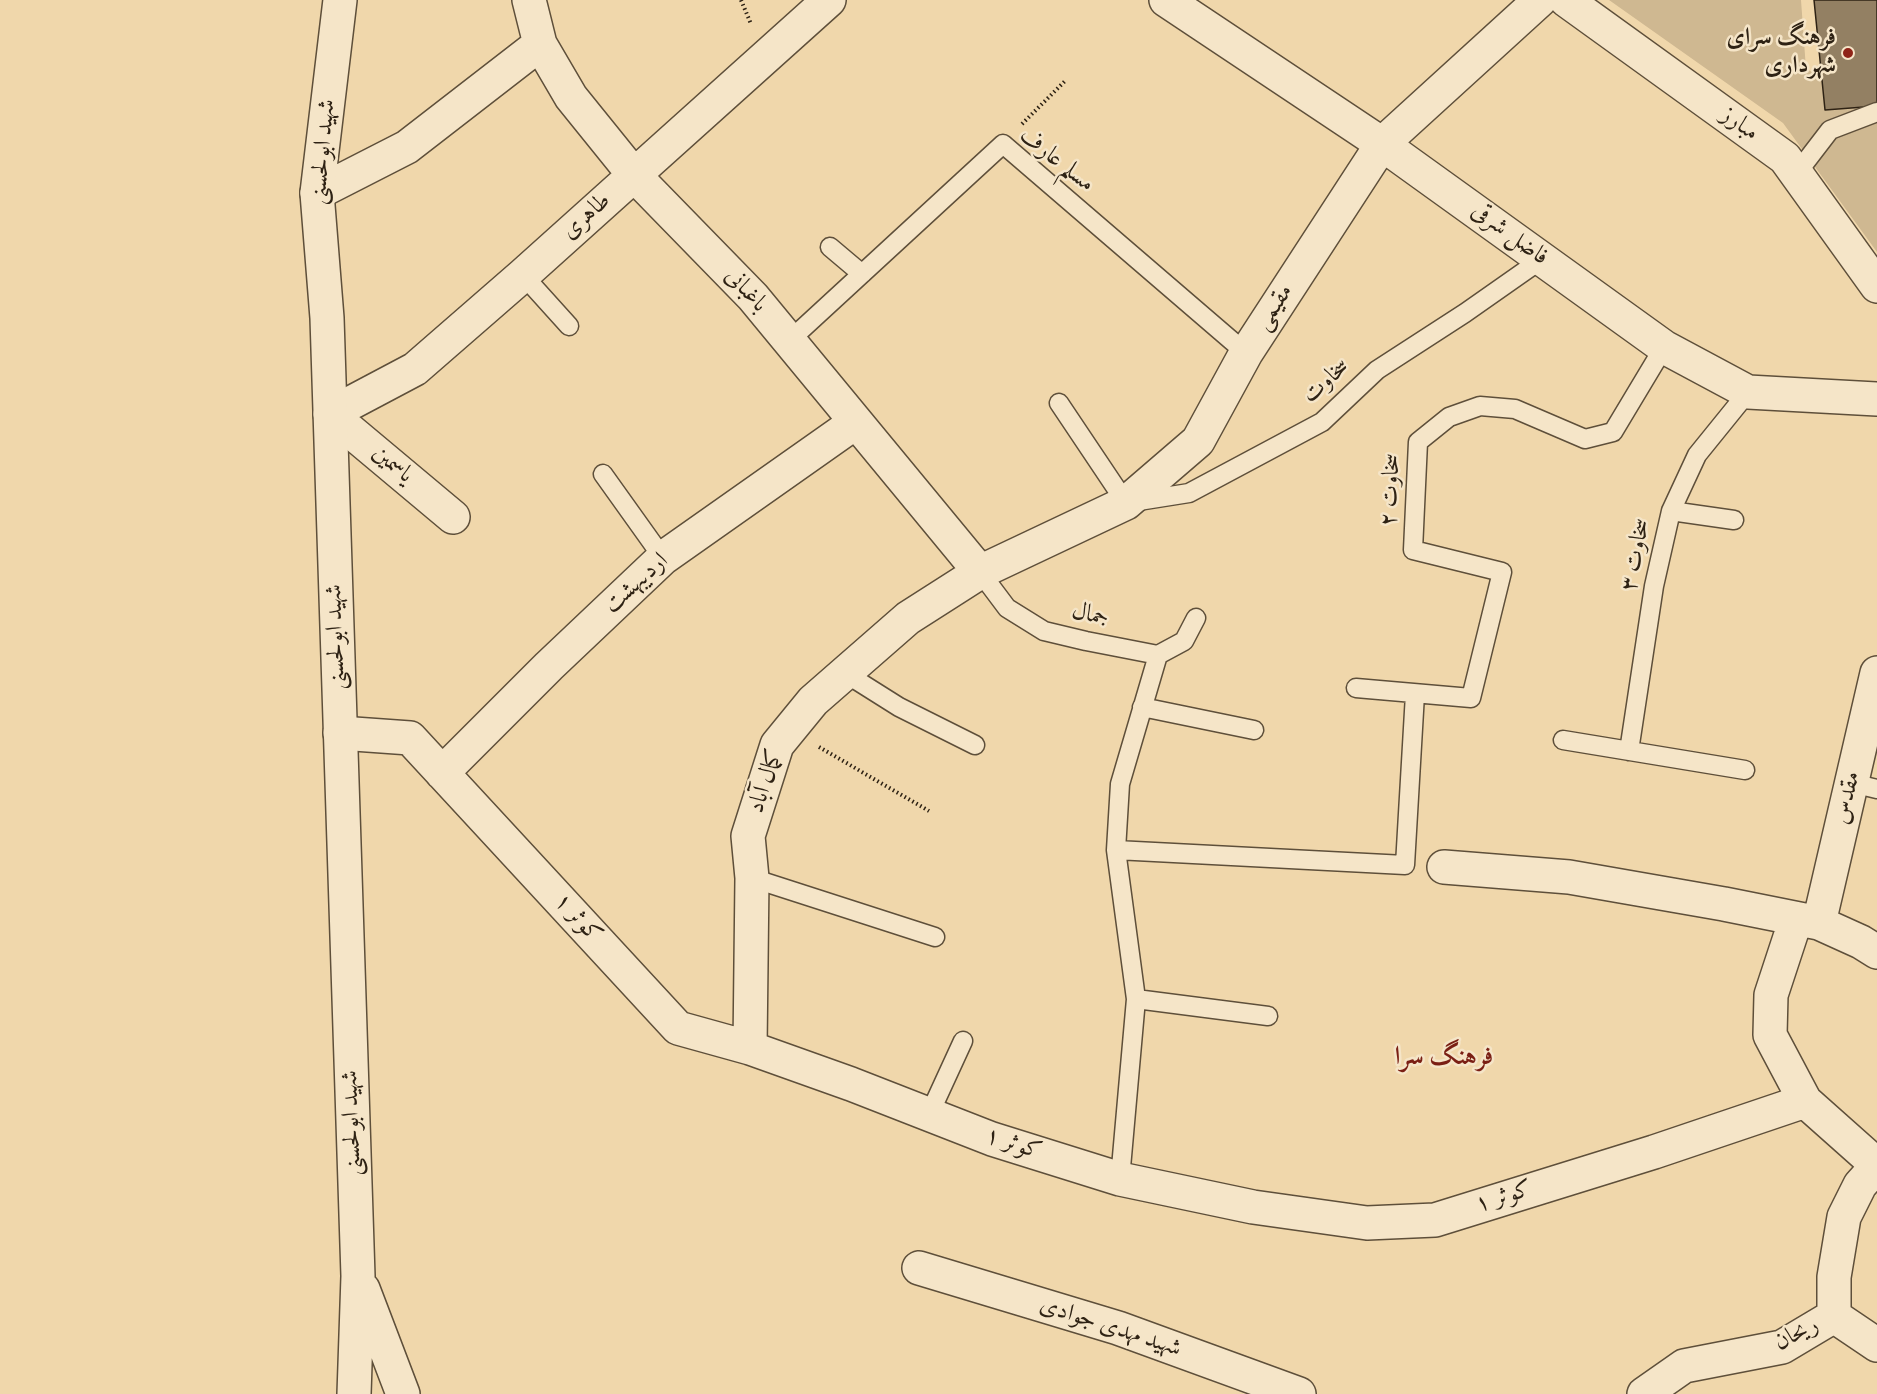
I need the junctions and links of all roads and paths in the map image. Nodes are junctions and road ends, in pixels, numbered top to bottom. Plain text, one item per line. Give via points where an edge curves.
1 (339, 0) edge
2 (529, 0) edge
3 (829, 0) edge
4 (1166, 0) edge
5 (1540, 0) edge
6 (1566, 0) edge
7 (540, 44) junction
8 (1066, 80) dead end
9 (1877, 112) edge
10 (1003, 144) junction
11 (1382, 144) junction
12 (1797, 173) junction
13 (634, 175) junction
14 (317, 193) junction
15 (830, 248) dead end
16 (1542, 259) junction
17 (862, 274) junction
18 (523, 275) junction
19 (1877, 286) edge
20 (570, 326) dead end
21 (789, 341) junction
22 (1664, 347) junction
23 (1246, 353) junction
24 (1748, 392) junction
25 (1877, 399) edge
26 (1059, 403) dead end
27 (330, 414) junction
28 (856, 422) junction
29 (603, 474) dead end
30 (1126, 503) junction
31 (1671, 511) junction
32 (453, 517) dead end
33 (1734, 520) dead end
34 (663, 558) junction
35 (980, 572) junction
36 (1196, 618) dead end
37 (1158, 655) junction
38 (845, 673) junction
39 (1877, 673) edge
40 (1356, 688) dead end
41 (1415, 694) junction
42 (1142, 707) junction
43 (790, 730) junction
44 (1254, 730) dead end
45 (340, 734) junction
46 (1563, 740) dead end
47 (975, 745) dead end
48 (1629, 751) junction
49 (1745, 770) dead end
50 (442, 773) junction
51 (1864, 786) edge
52 (929, 811) dead end
53 (1116, 850) junction
54 (1444, 867) dead end
55 (752, 878) junction
56 (1808, 921) junction
57 (935, 937) dead end
58 (1877, 952) edge
59 (1136, 999) junction
60 (1268, 1016) dead end
61 (963, 1041) dead end
62 (750, 1048) junction
63 (1805, 1101) junction
64 (929, 1114) junction
65 (1877, 1165) edge
66 (1120, 1179) junction
67 (918, 1268) dead end
68 (358, 1276) junction
69 (1834, 1316) junction
70 (1877, 1345) edge
71 (354, 1394) edge
72 (403, 1394) edge
73 (1299, 1394) edge
74 (1644, 1394) edge

1 - 14 street, شهید ابولحسنی
2 - 7 street, باغبانی
3 - 13 street, طاهری
4 - 11 street, فاضل شرقی
5 - 11 street, مقیمی
6 - 12 street, مبارز via 1785,158
7 - 13 street, باغبانی via 571,97
7 - 14 street via 407,147
8 - 10 path
9 - 12 lane via 1830,130
10 - 17 lane, مسلم عارف
10 - 23 lane, مسلم عارف
11 - 16 street, فاضل شرقی
11 - 23 street, مقیمی
12 - 19 street, مبارز
13 - 18 street, طاهری
13 - 21 street, باغبانی via 753,297
14 - 27 street, شهید ابولحسنی
15 - 17 lane
16 - 22 street, فاضل شرقی
16 - 30 lane, سخاوت via 1377,370 1322,422 1189,493
17 - 21 lane, مسلم عارف
18 - 20 lane
18 - 27 street, طاهری via 415,369
21 - 28 street, باغبانی
22 - 24 street, فاضل شرقی
22 - 41 lane, سخاوت ۲ via 1613,432 1585,439 1515,409 1480,406 1449,417 1418,442 1413,550 1502,572 1471,698
23 - 30 street, مقیمی via 1198,441
24 - 25 street, فاضل شرقی
24 - 31 lane, سخاوت ۳ via 1697,455
26 - 30 lane
27 - 32 street, یاسمین
27 - 45 street, شهید ابولحسنی
28 - 34 street, اردیبهشت
28 - 35 street, باغبانی
29 - 34 lane
30 - 35 street, مقیمی
31 - 33 lane
31 - 48 lane, سخاوت ۳ via 1654,586
34 - 50 street, اردیبهشت
35 - 37 lane, جمال via 1007,608 1044,631
35 - 38 street, کمال آباد via 908,618
36 - 37 lane via 1184,641
37 - 42 lane
38 - 43 street, کمال آباد via 813,701
38 - 47 lane
39 - 51 street, مقدس
40 - 41 lane, سخاوت ۲
41 - 53 lane via 1405,865
42 - 44 lane
42 - 53 lane via 1120,784
43 - 52 path
43 - 55 street, کمال آباد via 777,745 748,836
45 - 50 street, کوثر ۱ via 410,738
45 - 68 street, شهید ابولحسنی
46 - 48 lane
48 - 49 lane
50 - 62 street, کوثر ۱ via 678,1028
51 - 56 street, مقدس
53 - 59 lane
54 - 56 street via 1569,877
55 - 57 lane
55 - 62 street, کمال آباد
56 - 58 street
56 - 63 street, مقدس via 1771,995 1770,1035
59 - 60 lane
59 - 66 lane
61 - 64 lane
62 - 64 street, کوثر ۱
63 - 65 street
63 - 66 street, کوثر ۱ via 1435,1220 1367,1223 1253,1207
64 - 66 street, کوثر ۱ via 992,1139
65 - 69 street, ریحان via 1860,1185 1844,1217 1834,1277
67 - 73 street, شهید مهدی جوادی via 1118,1328
68 - 71 street, شهید ابولحسنی
68 - 72 street
69 - 70 street
69 - 74 street, ریحان via 1782,1347 1684,1366

